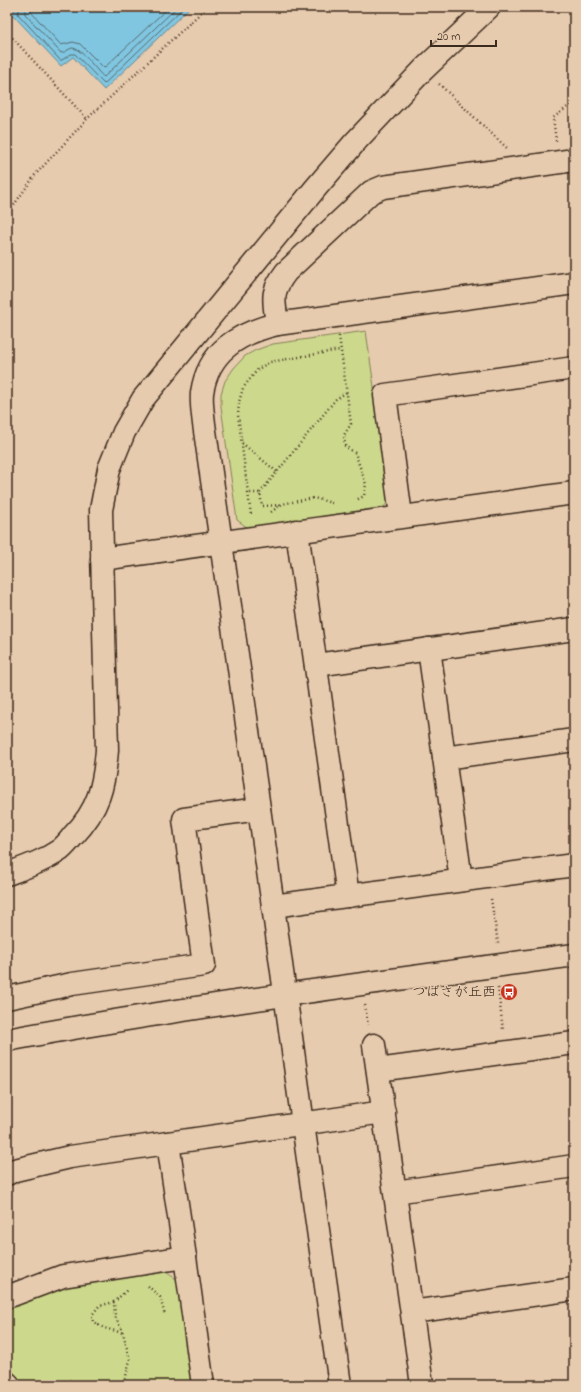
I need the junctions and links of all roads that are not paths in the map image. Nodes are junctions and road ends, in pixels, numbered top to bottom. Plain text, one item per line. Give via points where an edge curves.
1 (488, 7) edge
2 (566, 161) edge
3 (574, 283) edge
4 (277, 324) junction
5 (574, 368) edge
6 (574, 493) edge
7 (401, 516) junction
8 (297, 531) junction
9 (221, 542) junction
10 (102, 559) junction
11 (574, 629) edge
12 (429, 649) junction
13 (316, 665) junction
14 (574, 740) edge
15 (444, 758) junction
16 (259, 809) junction
17 (574, 865) edge
18 (7, 874) edge
19 (461, 880) junction
20 (348, 896) junction
21 (274, 906) junction
22 (574, 955) edge
23 (286, 995) junction
24 (7, 998) edge
25 (7, 1040) edge
26 (574, 1043) edge
27 (374, 1045) road end
28 (378, 1070) junction
29 (384, 1112) junction
30 (303, 1124) junction
31 (168, 1143) junction
32 (574, 1166) edge
33 (7, 1174) edge
34 (395, 1192) junction
35 (185, 1257) junction
36 (574, 1290) edge
37 (7, 1297) edge
38 (412, 1312) junction
39 (7, 1383) edge
40 (9, 1385) edge
41 (203, 1385) edge
42 (340, 1385) edge
43 (422, 1385) edge

1 - 10 street via 423,70 356,141 143,399 124,432 109,469 101,510
2 - 4 street via 383,187 371,192 286,272 277,284 274,298
3 - 4 street
4 - 9 street via 245,334 227,346 214,360 206,377 202,394 204,424
5 - 7 street via 385,395
6 - 7 street
7 - 8 street
8 - 9 street
8 - 13 street
9 - 10 street
9 - 16 street
10 - 18 street via 107,750 105,775 98,801 83,826 62,849 33,865
11 - 12 street
12 - 13 street
12 - 15 street
13 - 20 street
14 - 15 street
15 - 19 street
16 - 21 street
16 - 24 street via 184,820 204,965 72,984
17 - 19 street
19 - 20 street
20 - 21 street
21 - 23 street
22 - 23 street
23 - 25 street via 93,1024
23 - 30 street
26 - 28 street
27 - 28 street
28 - 29 street
29 - 30 street
29 - 34 street
30 - 31 street
30 - 42 street
31 - 33 street via 70,1157
31 - 35 street
32 - 34 street
34 - 38 street
35 - 37 street via 63,1276
35 - 41 street
36 - 38 street
38 - 43 street
39 - 40 street

